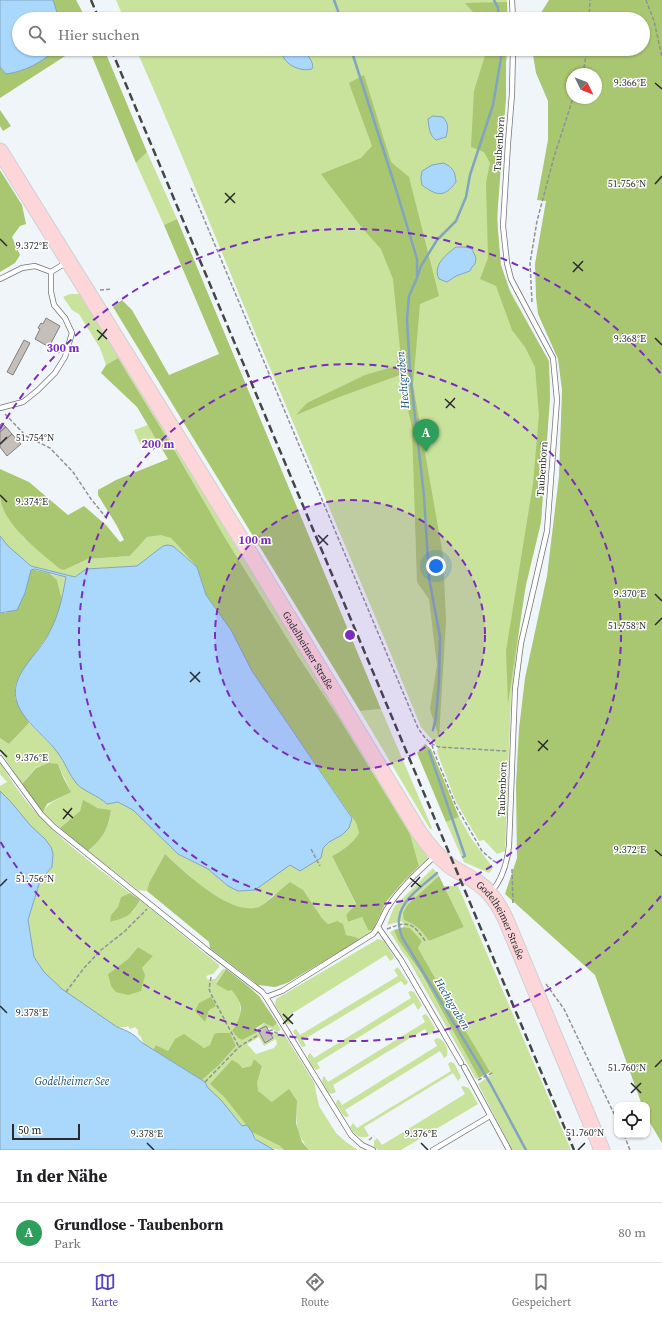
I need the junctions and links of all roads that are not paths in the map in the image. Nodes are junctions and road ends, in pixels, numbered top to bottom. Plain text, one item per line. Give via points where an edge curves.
1 (512, 0) edge
2 (513, 12) edge
3 (513, 56) edge
4 (0, 151) edge
5 (68, 261) junction
6 (51, 272) junction
7 (0, 279) edge
8 (0, 408) edge
9 (0, 758) edge
10 (437, 855) junction
11 (490, 893) junction
12 (380, 929) junction
13 (266, 997) junction
14 (490, 1116) junction
15 (507, 1149) edge
16 (373, 1150) edge
17 (433, 1150) edge
18 (602, 1150) edge

1 - 2 lane
3 - 11 lane, Taubenborn via 503,226 507,263 511,279 553,358 557,400 546,531 521,643 515,690 509,846 499,882
4 - 5 main road, Godelheimer Straße
5 - 6 lane
5 - 10 main road, Godelheimer Straße via 247,548 419,832
6 - 7 lane via 35,266 22,268
6 - 8 lane via 54,306 65,318 72,333 65,357 55,373 23,402
9 - 13 lane via 45,818 68,839
10 - 11 main road, Godelheimer Straße
10 - 12 lane via 391,902 383,916
11 - 18 main road, Godelheimer Straße via 506,920
12 - 13 lane via 282,991
12 - 14 lane
13 - 16 lane via 351,1135 362,1145
14 - 15 lane
14 - 17 lane

